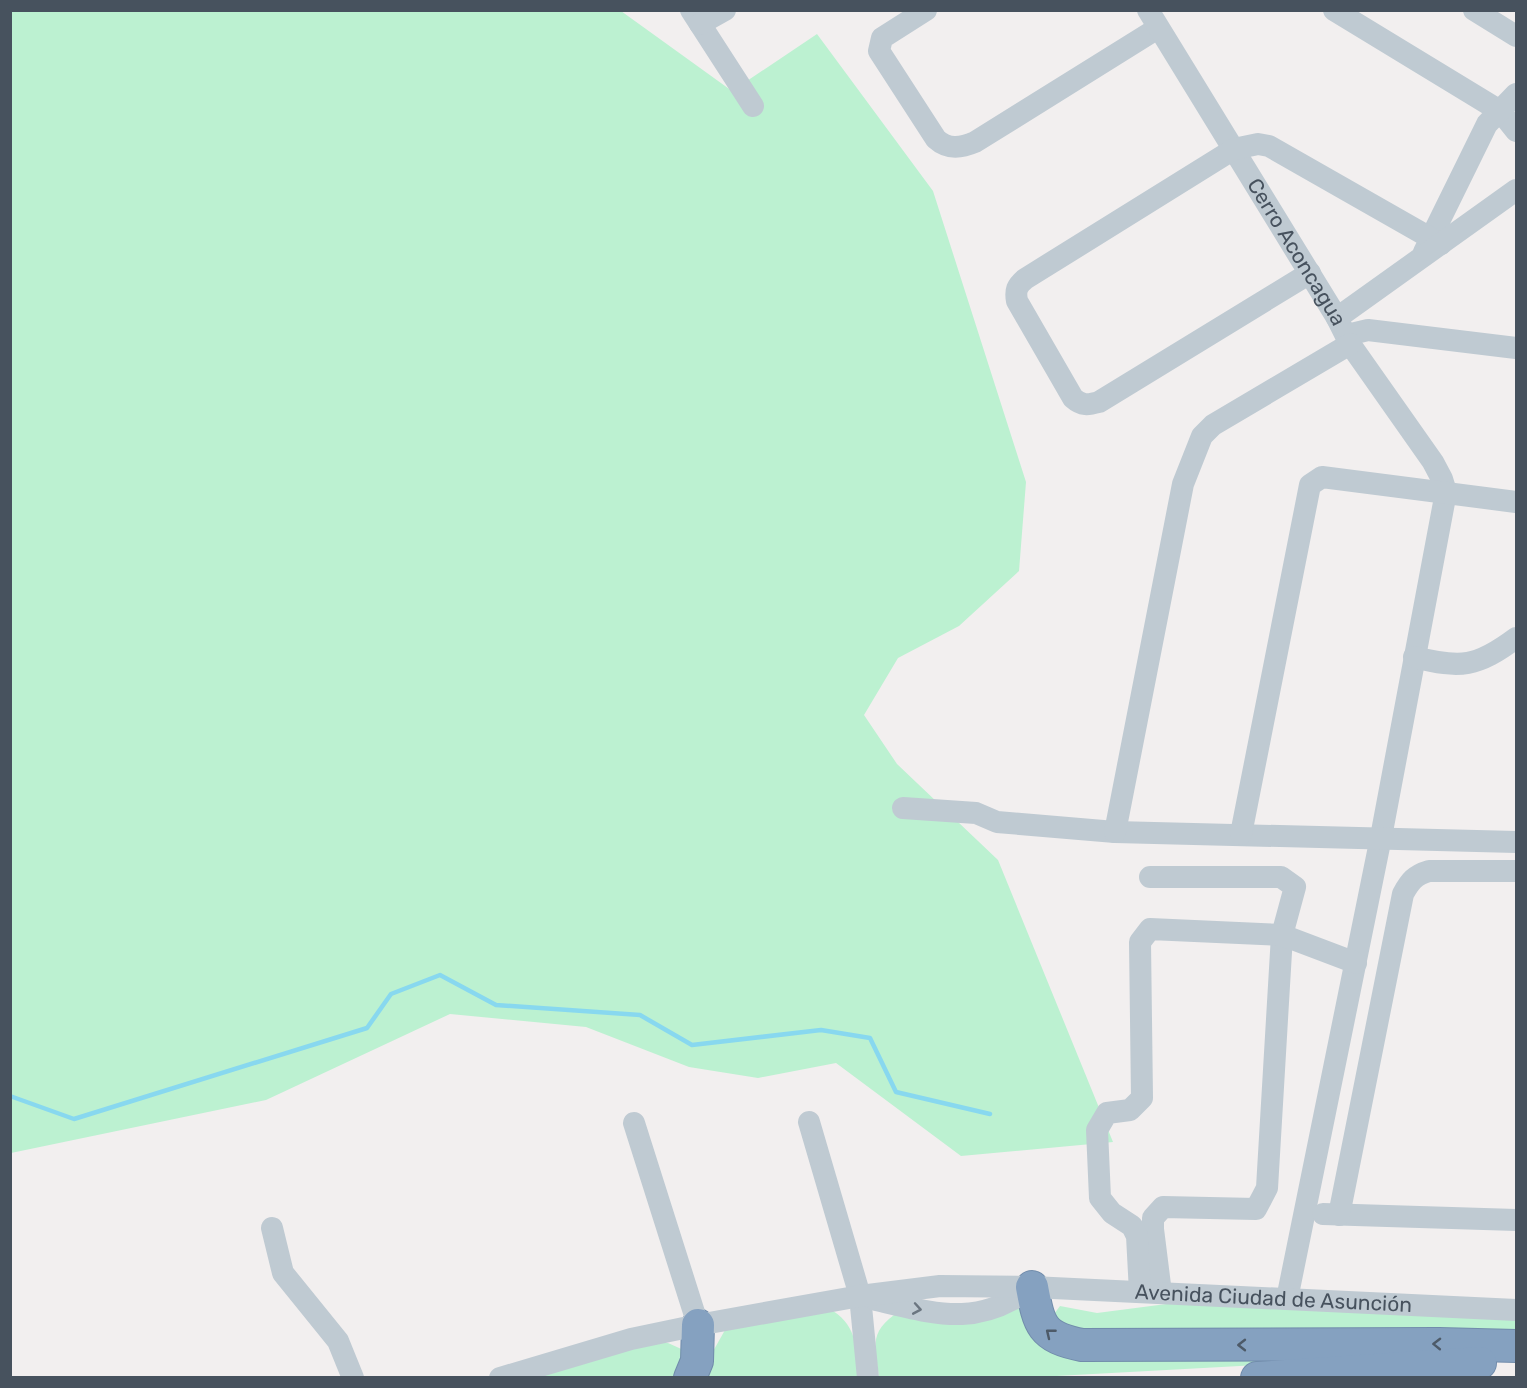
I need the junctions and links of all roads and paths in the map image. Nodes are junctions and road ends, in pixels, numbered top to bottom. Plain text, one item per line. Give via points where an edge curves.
1 (725, 10) edge
2 (926, 10) edge
3 (1334, 10) edge
4 (1474, 10) edge
5 (696, 17) edge
6 (1153, 20) edge
7 (1516, 36) edge
8 (1516, 94) edge
9 (753, 106) dead end
10 (1500, 111) junction
11 (1516, 131) edge
12 (1234, 149) junction
13 (1516, 190) edge
14 (1430, 248) junction
15 (1310, 273) junction
16 (1345, 332) junction
17 (1516, 348) edge
18 (1446, 492) junction
19 (1516, 502) edge
20 (1516, 638) edge
21 (1414, 657) junction
22 (903, 808) dead end
23 (1115, 832) junction
24 (1241, 834) junction
25 (1381, 837) junction
26 (1516, 842) edge
27 (1516, 871) edge
28 (1150, 877) dead end
29 (1282, 935) junction
30 (1356, 963) junction
31 (809, 1122) dead end
32 (634, 1123) dead end
33 (1306, 1214) junction
34 (1338, 1215) junction
35 (1516, 1220) edge
36 (272, 1228) dead end
37 (1032, 1287) junction
38 (1150, 1292) junction
39 (860, 1296) junction
40 (1287, 1299) junction
41 (1516, 1310) edge
42 (698, 1324) junction
43 (1516, 1346) edge
44 (1516, 1360) edge
45 (353, 1377) edge
46 (500, 1377) edge
47 (690, 1377) edge
48 (868, 1377) edge
49 (1257, 1377) edge

1 - 5 street
2 - 6 street via 882,38 879,51 936,139 946,147 975,142
3 - 10 street
4 - 7 street
5 - 9 street
6 - 12 street, Cerro Aconcagua
8 - 10 street
10 - 11 street
10 - 14 street via 1487,124
12 - 14 street via 1269,146
12 - 15 street, Cerro Aconcagua
12 - 15 street via 1018,285 1017,301 1073,398 1088,405 1099,402
13 - 14 street
14 - 16 street
15 - 16 street, Cerro Aconcagua
16 - 17 street via 1368,330
16 - 18 street, Cerro Aconcagua via 1433,462
16 - 23 street via 1202,436 1183,483
18 - 19 street
18 - 21 street
18 - 24 street via 1322,477 1310,485
20 - 21 street via 1476,663 1438,663
21 - 25 street
22 - 23 street via 976,813 997,822
23 - 24 street
24 - 25 street
25 - 26 street
25 - 30 street
27 - 34 street via 1429,871 1418,874 1403,894
28 - 29 street via 1281,877 1295,887
29 - 30 street
29 - 38 street via 1267,1188 1256,1209 1162,1208 1153,1218
29 - 38 street via 1150,929 1140,942 1142,1098 1130,1110 1107,1113 1097,1130 1100,1198 1112,1213 1132,1226
30 - 33 street
31 - 39 street
32 - 42 street
33 - 34 street
33 - 40 street
34 - 35 street
36 - 45 street via 283,1273 338,1341
37 - 38 street, Avenida Ciudad de Asunción
37 - 39 street via 1010,1303 982,1313 950,1315
43 -> 37 highway via 1082,1346 1047,1333 1039,1323
38 - 40 street, Avenida Ciudad de Asunción
39 - 42 street
39 - 48 street
40 - 41 street, Avenida Ciudad de Asunción
42 - 46 street
42 - 47 highway via 697,1361
44 - 49 highway

